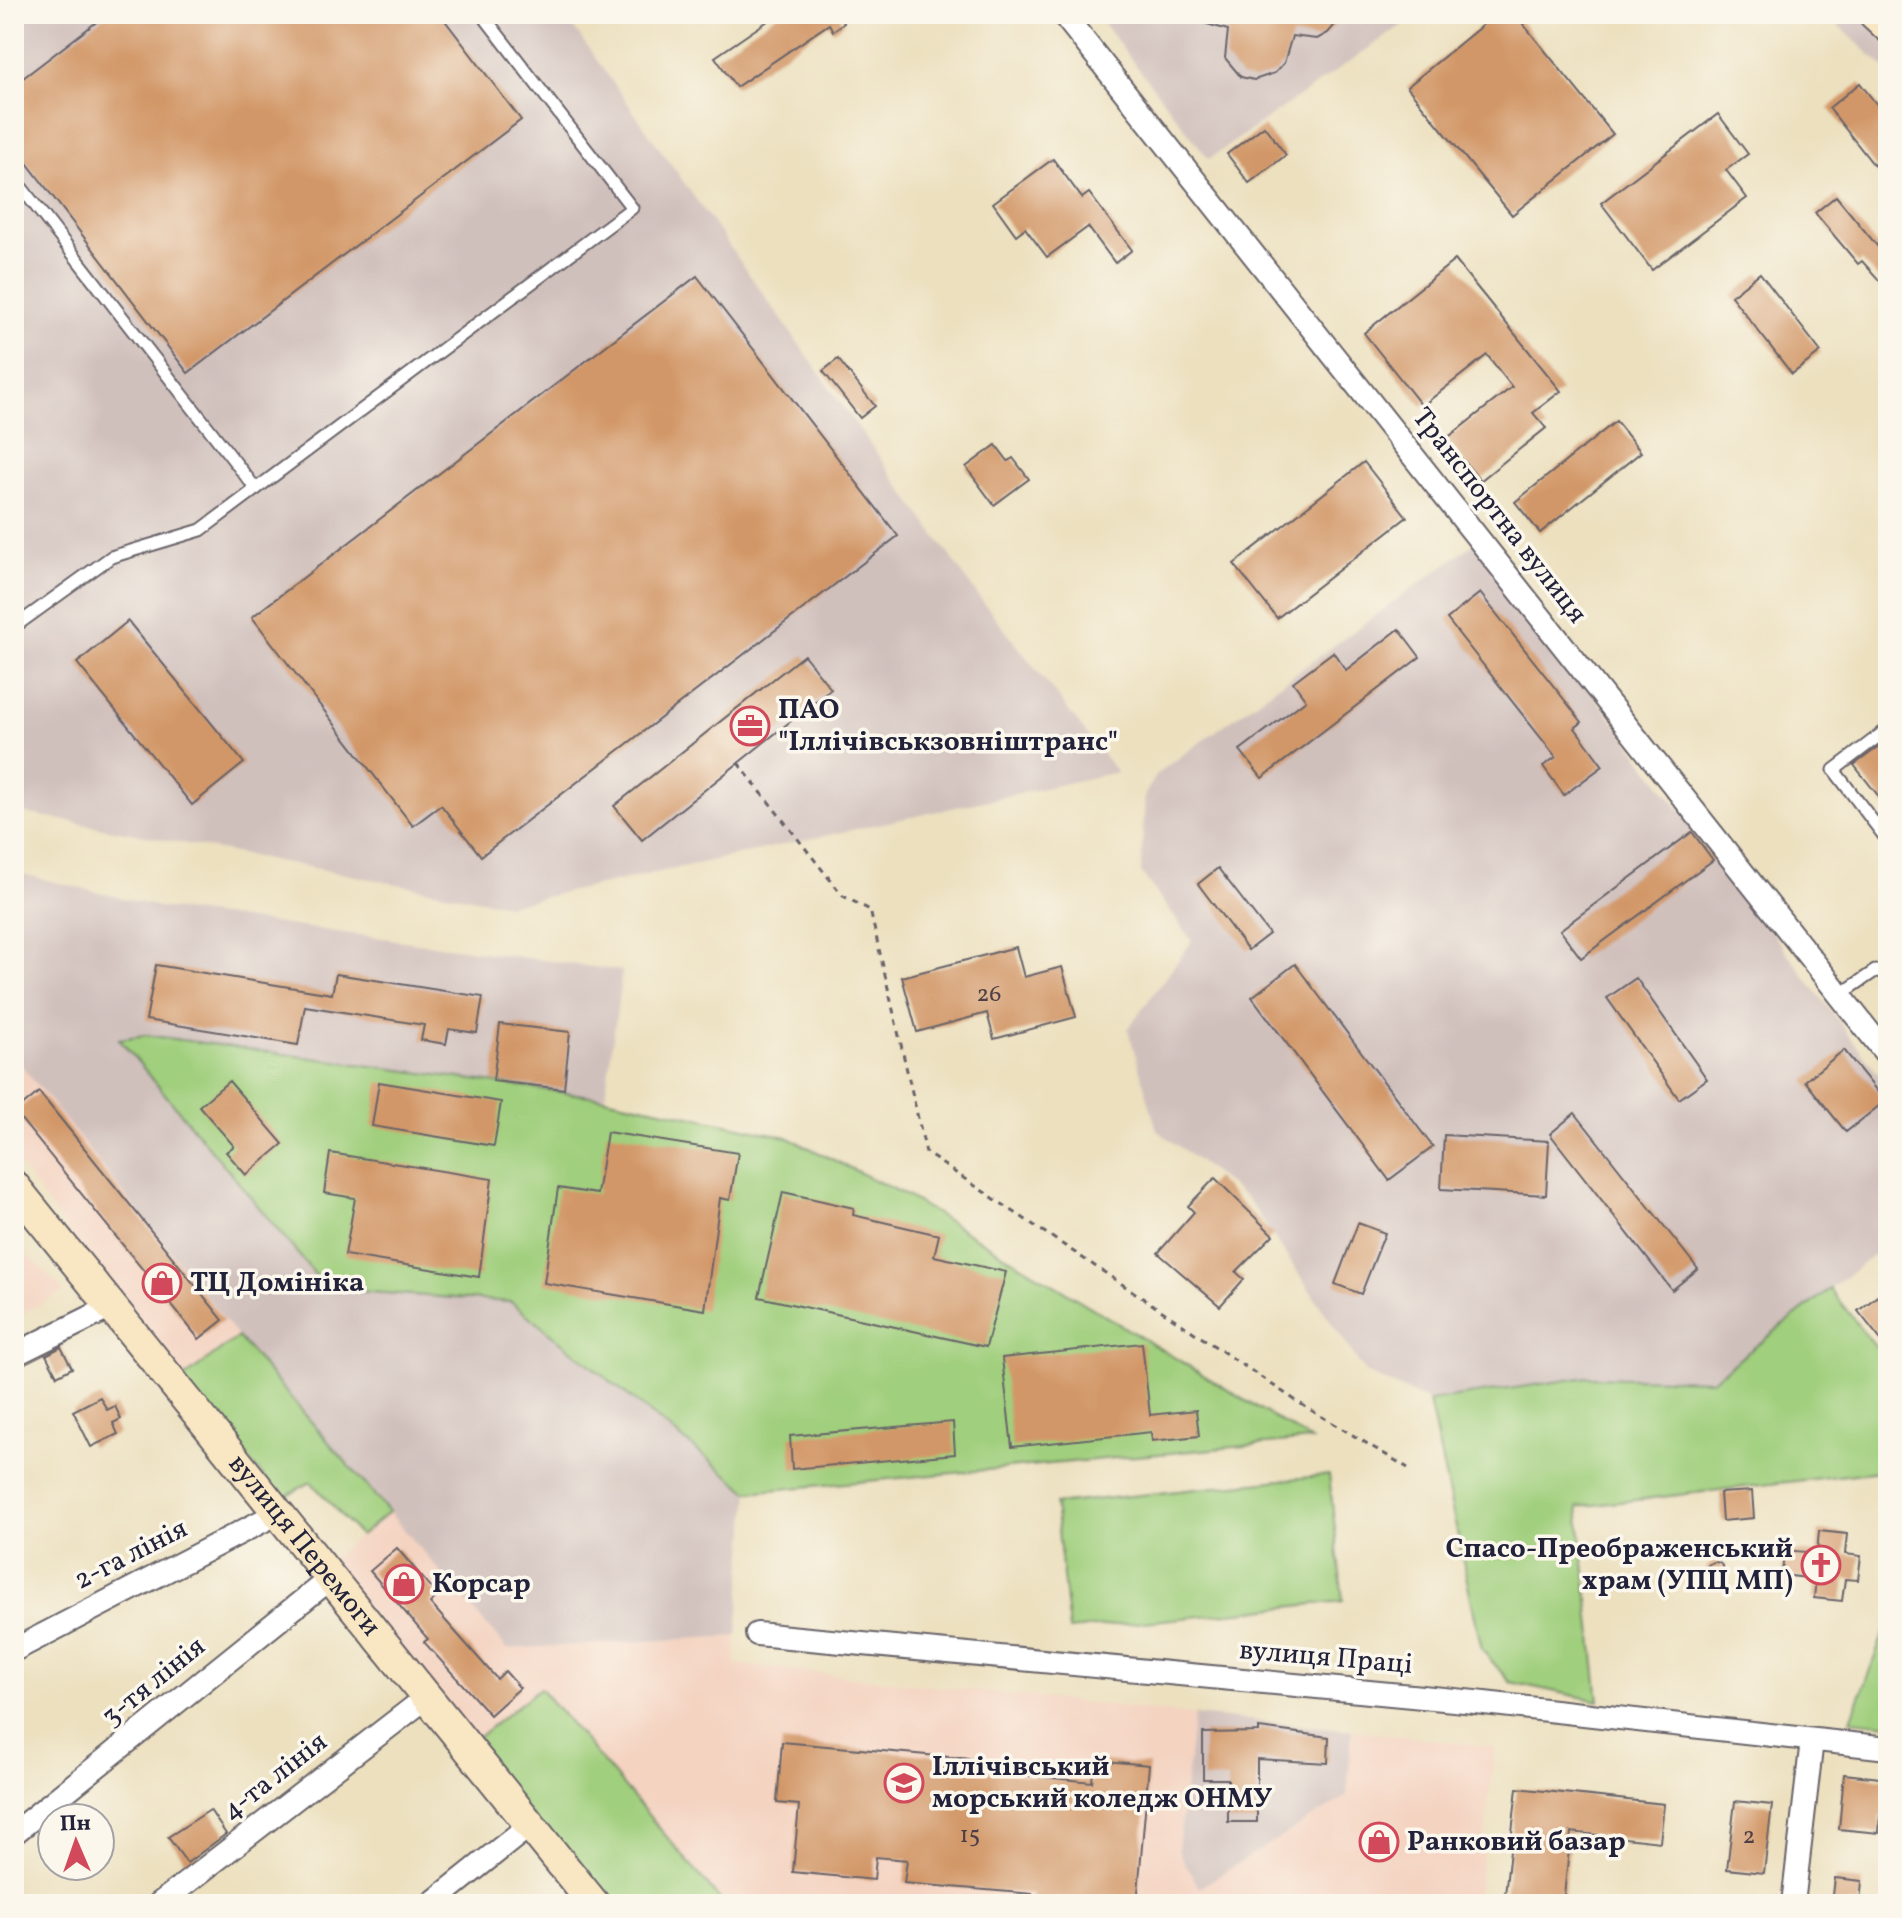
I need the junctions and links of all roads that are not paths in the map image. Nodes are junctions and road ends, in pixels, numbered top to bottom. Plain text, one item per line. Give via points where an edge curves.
1 (482, 14) edge
2 (1063, 14) edge
3 (1874, 14) edge
4 (1888, 27) edge
5 (14, 178) edge
6 (256, 489) junction
7 (14, 609) edge
8 (18, 624) edge
9 (1888, 729) edge
10 (1888, 841) edge
11 (1888, 972) edge
12 (1840, 995) junction
13 (1888, 1056) edge
14 (14, 1186) edge
15 (111, 1307) junction
16 (14, 1355) edge
17 (276, 1514) junction
18 (331, 1578) junction
19 (757, 1634) dead end
20 (14, 1650) edge
21 (427, 1697) junction
22 (1812, 1740) junction
23 (1888, 1748) edge
24 (530, 1825) junction
25 (14, 1833) edge
26 (159, 1904) edge
27 (431, 1904) edge
28 (594, 1904) edge
29 (1793, 1904) edge

1 - 6 lane via 632,208
2 - 12 street, Транспортна вулиця
3 - 4 main road
5 - 6 lane
6 - 8 lane via 201,530 111,557
7 - 8 lane
9 - 10 lane via 1834,770
11 - 12 lane via 1875,971
12 - 13 street, Транспортна вулиця
14 - 15 main road, вулиця Перемоги
15 - 16 street
15 - 17 main road, вулиця Перемоги
17 - 18 main road, вулиця Перемоги
17 - 20 street, 2-га лінія
18 - 21 main road, вулиця Перемоги
18 - 25 street, 3-тя лінія
19 - 22 street, вулиця Праці via 1475,1702
21 - 24 main road, вулиця Перемоги
21 - 26 street, 4-та лінія
22 - 23 street, вулиця Праці
22 - 29 street
24 - 27 street
24 - 28 main road, вулиця Перемоги

